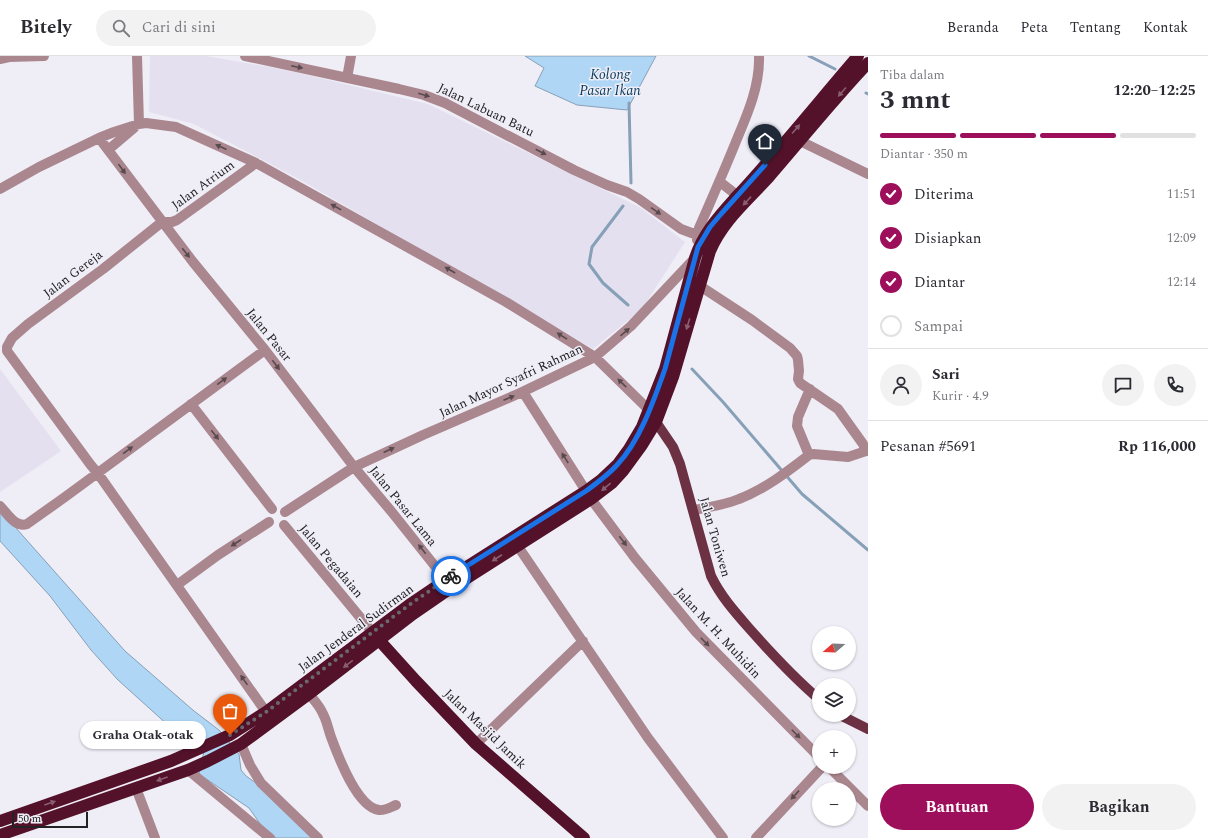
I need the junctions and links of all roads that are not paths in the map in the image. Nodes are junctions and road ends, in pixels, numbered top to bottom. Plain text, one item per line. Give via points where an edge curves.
1 (44, 56) edge
2 (137, 56) edge
3 (245, 56) edge
4 (351, 56) edge
5 (759, 56) edge
6 (858, 56) edge
7 (0, 59) edge
8 (868, 63) edge
9 (346, 78) junction
10 (139, 124) junction
11 (98, 138) junction
12 (800, 141) junction
13 (108, 150) junction
14 (256, 163) junction
15 (868, 174) edge
16 (720, 182) junction
17 (0, 188) edge
18 (738, 196) junction
19 (162, 222) junction
20 (697, 247) junction
21 (700, 286) junction
22 (265, 350) junction
23 (595, 357) junction
24 (810, 390) junction
25 (523, 392) junction
26 (191, 404) junction
27 (649, 410) junction
28 (656, 422) junction
29 (867, 451) edge
30 (809, 455) junction
31 (354, 467) junction
32 (97, 473) junction
33 (589, 495) junction
34 (0, 506) edge
35 (272, 509) junction
36 (694, 510) junction
37 (285, 512) junction
38 (269, 522) junction
39 (284, 525) junction
40 (517, 545) junction
41 (446, 580) junction
42 (177, 585) junction
43 (376, 637) junction
44 (583, 641) junction
45 (812, 693) edge
46 (309, 694) junction
47 (266, 712) junction
48 (854, 722) edge
49 (868, 729) edge
50 (476, 744) junction
51 (239, 745) junction
52 (812, 750) edge
53 (193, 768) junction
54 (815, 774) edge
55 (836, 774) edge
56 (136, 788) junction
57 (396, 805) dead end
58 (868, 806) edge
59 (0, 821) edge
60 (0, 835) edge
61 (155, 838) edge
62 (270, 838) edge
63 (318, 838) edge
64 (584, 838) edge
65 (723, 838) edge
66 (756, 838) edge

1 - 7 street
2 - 10 street
3 -> 9 street, Jalan Labuan Batu
4 - 9 street
5 - 16 street via 753,99
18 -> 6 highway, Jalan Jenderal Sudirman
8 -> 12 highway, Jalan Jenderal Sudirman
9 -> 20 street, Jalan Labuan Batu via 424,95 445,103 574,170 634,196 681,228
10 - 11 street
10 - 13 street
14 -> 10 street via 176,127
11 - 13 street, Jalan Pasar
11 - 17 street
12 - 15 street
12 -> 21 highway, Jalan Jenderal Sudirman via 723,226 710,252
13 -> 19 street, Jalan Pasar
14 - 19 street, Jalan Atrium via 177,220
23 -> 14 street via 506,302
16 - 18 street
16 - 20 street via 699,228
18 - 20 highway, Jalan Jenderal Sudirman via 714,222
19 -> 22 street, Jalan Pasar
19 - 32 street, Jalan Gereja via 28,324 12,338 7,347 8,352
23 -> 20 street, Jalan Mayor Syafri Rahman via 631,326
20 - 27 highway, Jalan Jenderal Sudirman via 665,369
21 - 24 street via 790,348 797,356 799,381
21 -> 28 highway, Jalan Jenderal Sudirman
26 -> 22 street
22 -> 31 street, Jalan Pasar
23 - 25 street, Jalan Mayor Syafri Rahman
27 -> 23 street
24 - 29 street via 838,409
24 - 30 street via 797,422
31 -> 25 street, Jalan Mayor Syafri Rahman
33 -> 25 street, Jalan M. H. Muhidin
32 -> 26 street
26 -> 35 street
27 - 33 highway, Jalan Jenderal Sudirman via 629,449
28 -> 33 highway, Jalan Jenderal Sudirman via 642,445 612,483
28 - 36 main road, Jalan Toniwen via 679,459
29 - 30 street via 847,457
30 - 36 street via 783,475 738,500
31 - 37 street
41 -> 31 street, Jalan Pasar Lama
32 - 34 street via 24,525 17,524
32 - 42 street
33 - 40 highway, Jalan Jenderal Sudirman
33 - 41 highway, Jalan Jenderal Sudirman
33 -> 52 street, Jalan M. H. Muhidin via 635,558 696,632
35 - 37 street via 279,508
35 - 38 street via 269,513
36 - 45 main road, Jalan Toniwen via 711,576 718,590 777,660
37 - 39 street via 287,518
38 - 39 street via 276,527
38 -> 42 street
39 - 43 street, Jalan Pegadaian
40 -> 43 highway, Jalan Jenderal Sudirman
40 - 44 street
41 - 43 highway, Jalan Jenderal Sudirman via 409,605
47 -> 42 street
43 -> 46 highway, Jalan Jenderal Sudirman
43 - 47 highway, Jalan Jenderal Sudirman
43 - 50 highway, Jalan Masjid Jamik
44 - 50 street
44 - 65 street via 648,738
46 - 51 highway, Jalan Jenderal Sudirman
46 - 57 street via 324,714 337,752 360,796 370,806 379,810
59 -> 47 highway, Jalan Jenderal Sudirman via 193,752 230,735
48 - 49 main road
50 - 64 highway, Jalan Masjid Jamik
51 - 53 highway, Jalan Jenderal Sudirman
51 - 63 street via 261,783
53 -> 56 highway, Jalan Jenderal Sudirman
53 - 62 street
54 -> 66 street
55 - 58 street
56 - 60 highway, Jalan Jenderal Sudirman
56 - 61 street

